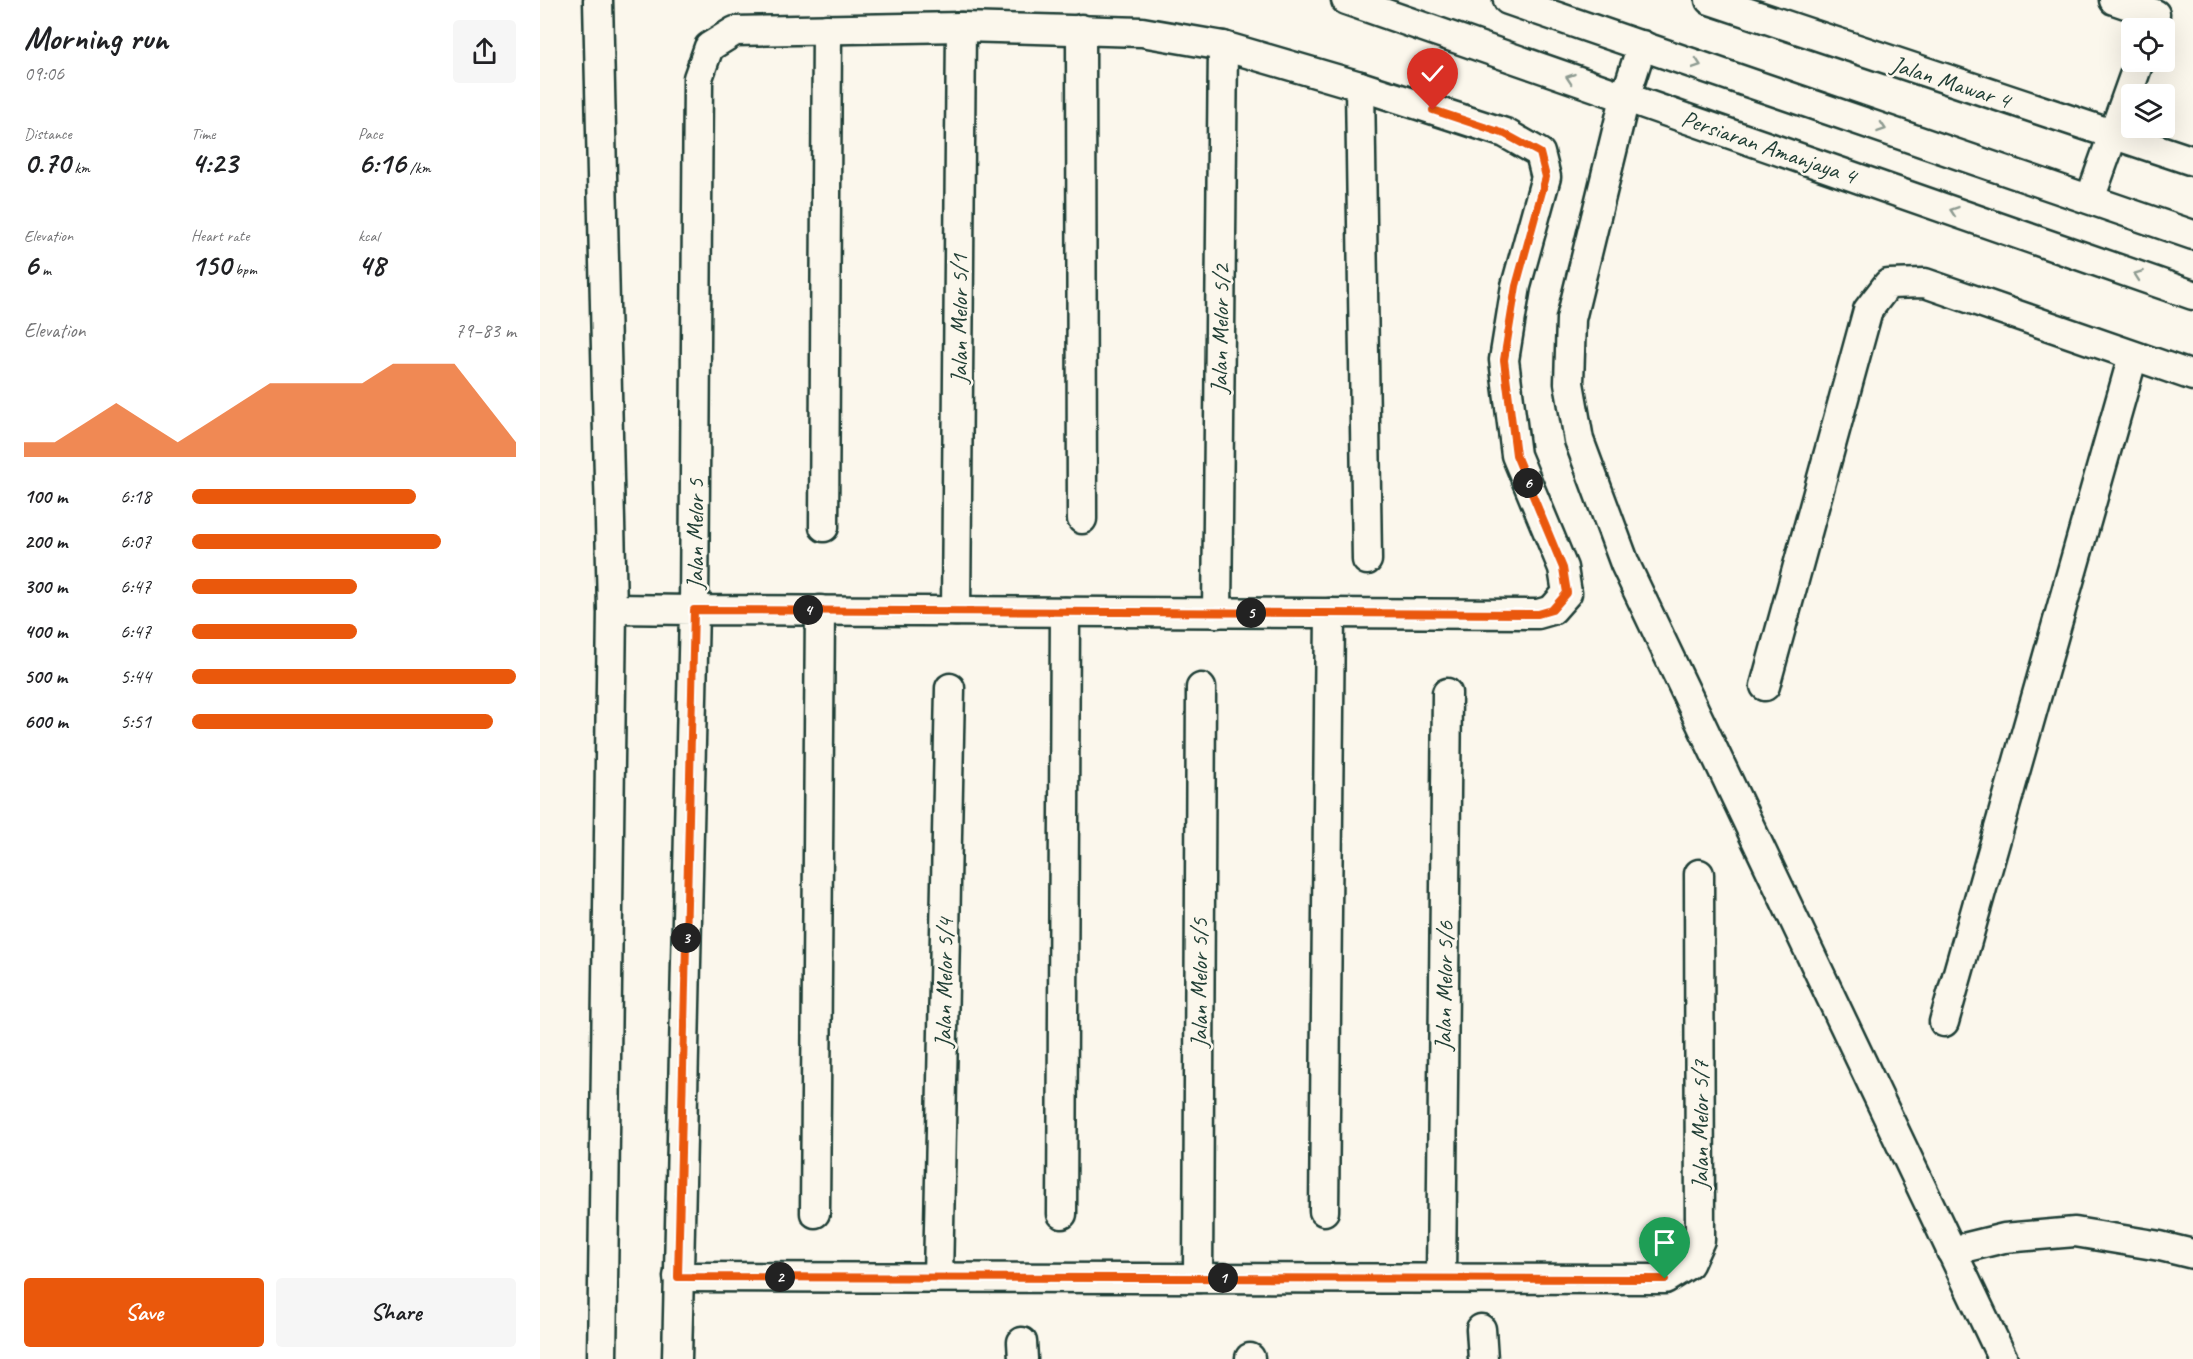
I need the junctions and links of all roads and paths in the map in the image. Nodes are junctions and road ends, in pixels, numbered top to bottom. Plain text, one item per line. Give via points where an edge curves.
1 (598, 0) edge
2 (1346, 0) edge
3 (1508, 0) edge
4 (1710, 0) edge
5 (2114, 0) edge
6 (1781, 12) edge
7 (2155, 14) edge
8 (961, 27) junction
9 (827, 29) junction
10 (1081, 29) junction
11 (1222, 45) junction
12 (1642, 45) junction
13 (2135, 72) edge
14 (1360, 86) junction
15 (1625, 98) junction
16 (2113, 136) junction
17 (2193, 161) edge
18 (2090, 199) junction
19 (2193, 235) edge
20 (2193, 295) edge
21 (2133, 356) junction
22 (2193, 376) edge
23 (1082, 519) dead end
24 (824, 527) dead end
25 (1367, 561) dead end
26 (612, 609) junction
27 (694, 610) junction
28 (820, 610) junction
29 (957, 611) junction
30 (1065, 612) junction
31 (1217, 613) junction
32 (1330, 613) junction
33 (1765, 686) dead end
34 (950, 688) dead end
35 (1201, 688) dead end
36 (1447, 693) dead end
37 (1699, 874) dead end
38 (1944, 1022) dead end
39 (1324, 1210) dead end
40 (815, 1213) dead end
41 (1062, 1214) dead end
42 (1951, 1251) junction
43 (2193, 1254) edge
44 (678, 1277) junction
45 (938, 1278) junction
46 (1198, 1278) junction
47 (1441, 1278) junction
48 (1481, 1329) dead end
49 (602, 1359) edge
50 (677, 1359) edge
51 (1483, 1359) edge
52 (2003, 1359) edge

1 - 26 street
15 -> 2 street, Persiaran Amanjaya 4
3 - 12 street
4 - 6 street, Jalan Mawar 4
5 - 7 street
6 - 16 street, Jalan Mawar 4
8 - 9 street, Jalan Melor 5
8 - 10 street, Jalan Melor 5
8 - 29 street, Jalan Melor 5/1
9 - 24 street
9 - 27 street, Jalan Melor 5 via 735,31 709,47 698,78
10 - 11 street, Jalan Melor 5 via 1142,32
10 - 23 street
11 - 14 street, Jalan Melor 5
11 - 31 street, Jalan Melor 5/2
12 - 15 street
12 -> 18 street
13 - 16 street
14 - 25 street
14 - 32 street, Jalan Melor 5 via 1505,134 1540,153 1546,177 1516,286 1504,360 1516,455 1563,568 1567,593 1552,610 1538,614
20 -> 15 street, Persiaran Amanjaya 4
15 - 42 street via 1571,320 1569,383 1579,440 1625,564
16 - 17 street, Jalan Mawar 4
16 - 18 street
18 - 19 street
21 - 22 street
21 - 33 street via 1925,283 1888,284 1868,310
21 - 38 street
26 - 27 street
26 - 49 street
27 - 28 street
27 - 44 street, Jalan Melor 5
28 - 29 street
28 - 40 street
29 - 30 street
30 - 31 street
30 - 41 street
31 - 32 street
32 - 39 street
34 - 45 street, Jalan Melor 5/4
35 - 46 street, Jalan Melor 5/5
36 - 47 street, Jalan Melor 5/6
37 - 47 street, Jalan Melor 5/7 via 1700,1240 1689,1264 1665,1279
42 - 43 street via 2004,1238 2074,1232
42 - 52 street
44 - 45 street
44 - 50 street, Jalan Melor 5
45 - 46 street
46 - 47 street
48 - 51 street

